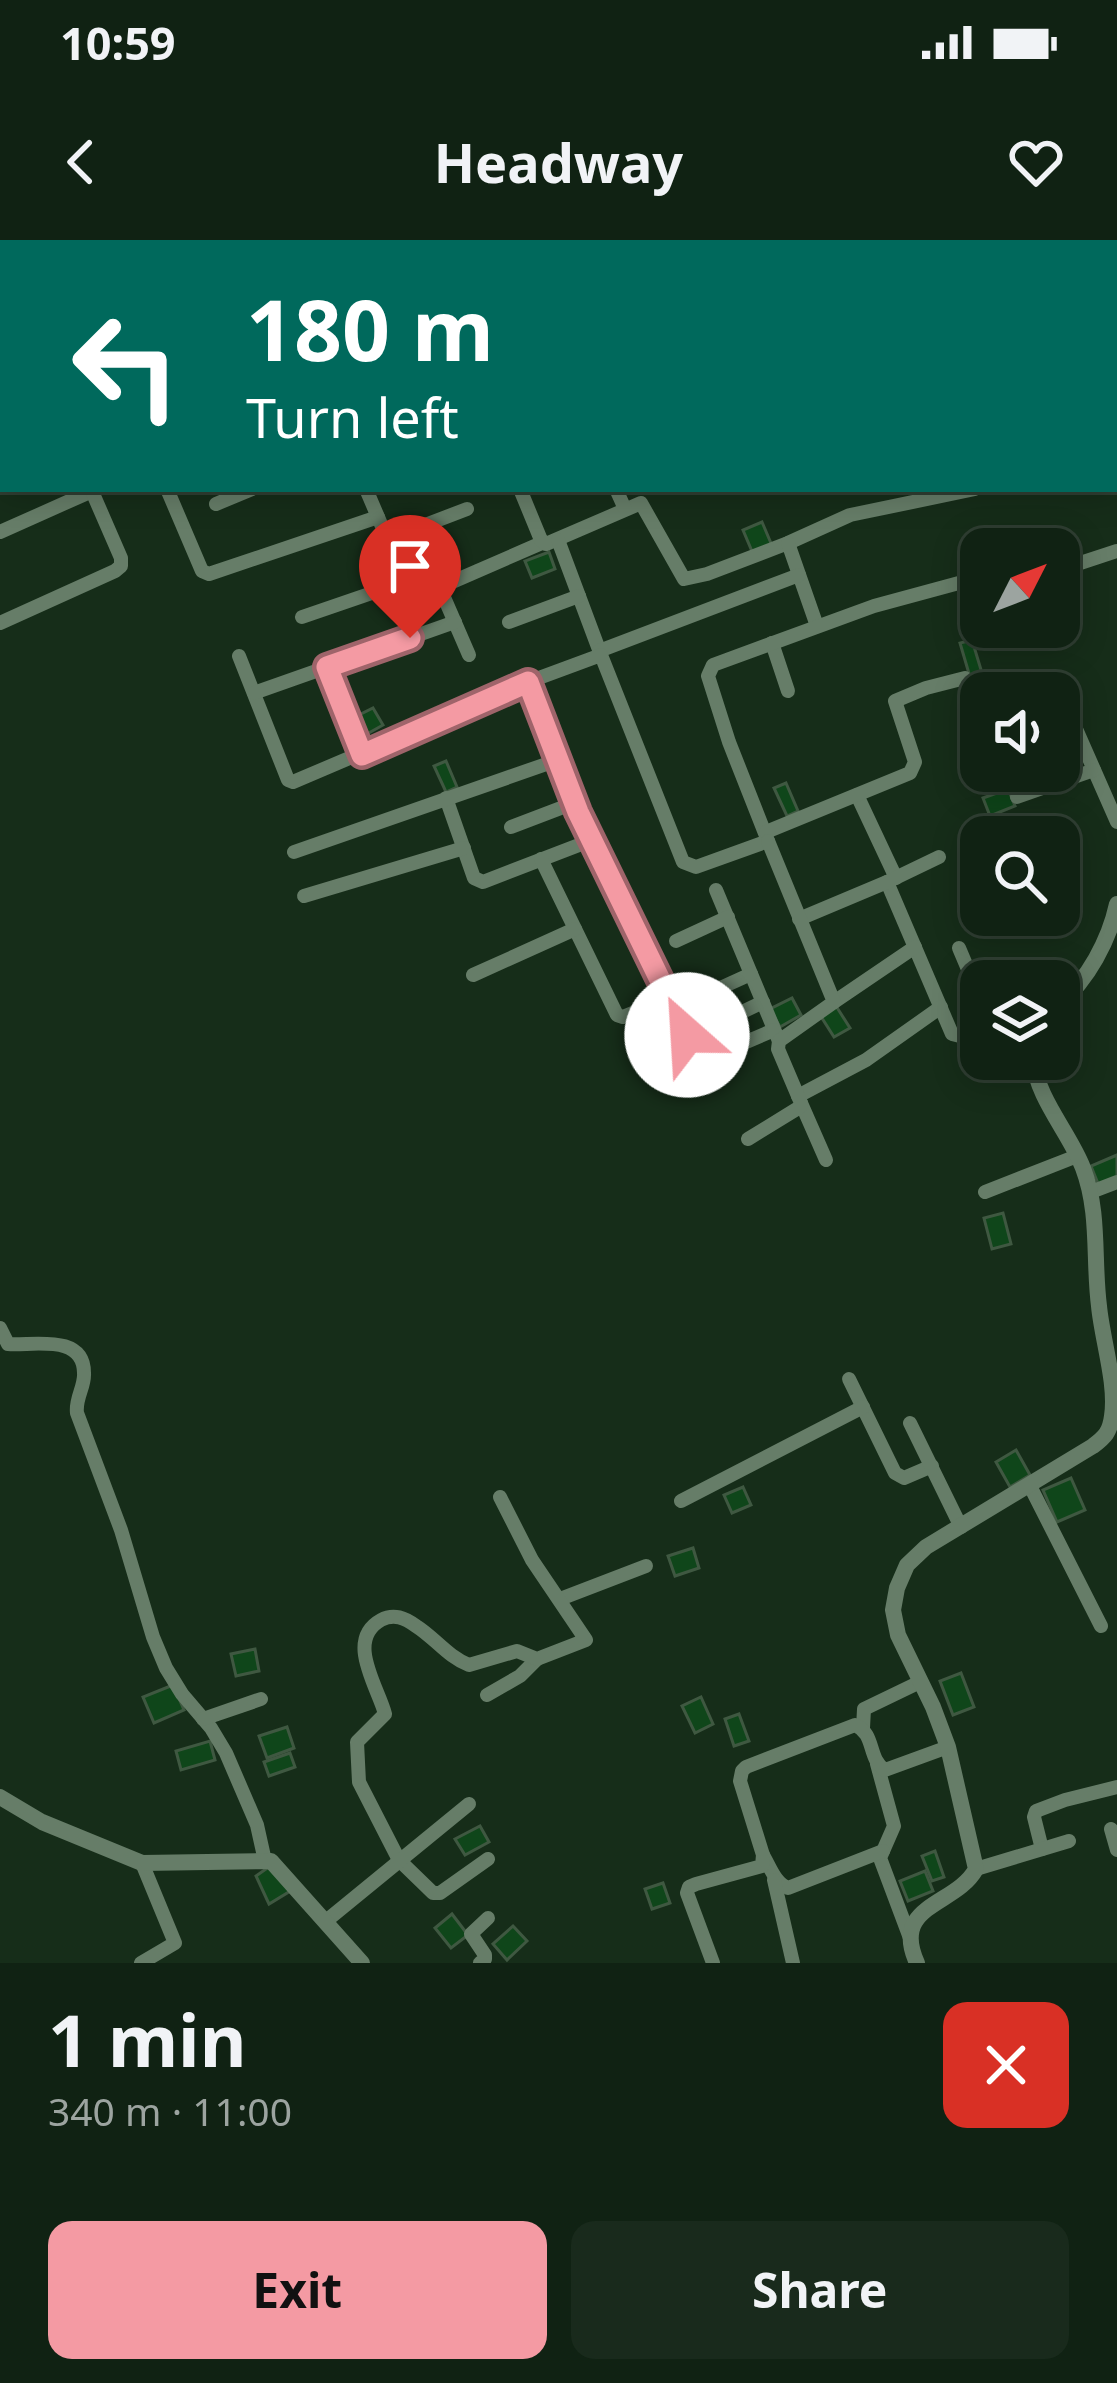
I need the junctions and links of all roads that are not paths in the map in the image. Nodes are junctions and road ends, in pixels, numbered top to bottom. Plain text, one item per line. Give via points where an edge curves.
1 (88, 492) edge
2 (93, 492) edge
3 (168, 492) edge
4 (245, 492) edge
5 (367, 492) edge
6 (522, 492) edge
7 (617, 492) edge
8 (961, 492) edge
9 (216, 504) dead end
10 (467, 508) dead end
11 (625, 509) junction
12 (378, 517) junction
13 (0, 532) edge
14 (386, 540) junction
15 (551, 541) junction
16 (788, 544) junction
17 (1117, 551) edge
18 (1080, 564) edge
19 (799, 575) junction
20 (404, 582) junction
21 (960, 583) edge
22 (440, 589) junction
23 (579, 596) junction
24 (2, 617) edge
25 (302, 617) dead end
26 (454, 622) junction
27 (509, 622) dead end
28 (817, 626) junction
29 (772, 643) junction
30 (600, 653) junction
31 (469, 655) dead end
32 (239, 656) dead end
33 (327, 667) junction
34 (960, 679) edge
35 (528, 682) junction
36 (788, 691) dead end
37 (254, 693) junction
38 (1080, 738) edge
39 (362, 755) junction
40 (558, 760) junction
41 (1094, 770) junction
42 (857, 795) junction
43 (1017, 797) dead end
44 (446, 798) junction
45 (574, 803) junction
46 (1117, 822) edge
47 (511, 827) dead end
48 (767, 837) junction
49 (592, 840) junction
50 (464, 848) junction
51 (294, 852) dead end
52 (939, 857) dead end
53 (541, 860) junction
54 (892, 880) junction
55 (716, 890) dead end
56 (304, 896) dead end
57 (1117, 904) edge
58 (728, 917) junction
59 (799, 919) junction
60 (575, 929) junction
61 (676, 940) dead end
62 (915, 946) junction
63 (959, 948) dead end
64 (964, 960) edge
65 (751, 974) junction
66 (473, 975) dead end
67 (1080, 982) edge
68 (763, 1002) junction
69 (834, 1002) junction
70 (672, 1003) junction
71 (941, 1007) junction
72 (960, 1035) edge
73 (777, 1036) junction
74 (711, 1057) dead end
75 (1039, 1080) edge
76 (800, 1099) junction
77 (748, 1139) dead end
78 (1077, 1156) junction
79 (826, 1160) dead end
80 (1117, 1182) edge
81 (985, 1192) dead end
82 (1091, 1192) junction
83 (1106, 1295) edge
84 (0, 1328) edge
85 (849, 1379) dead end
86 (863, 1407) junction
87 (1115, 1419) edge
88 (910, 1423) dead end
89 (932, 1466) junction
90 (1030, 1486) junction
91 (500, 1497) dead end
92 (681, 1501) dead end
93 (962, 1527) junction
94 (646, 1566) dead end
95 (560, 1599) junction
96 (1101, 1626) dead end
97 (537, 1659) junction
98 (920, 1682) junction
99 (487, 1695) dead end
100 (261, 1699) dead end
101 (203, 1719) junction
102 (863, 1728) junction
103 (948, 1747) junction
104 (877, 1764) junction
105 (1117, 1787) edge
106 (0, 1797) edge
107 (470, 1804) dead end
108 (1111, 1829) dead end
109 (1069, 1841) dead end
110 (1042, 1849) junction
111 (1117, 1850) edge
112 (883, 1851) junction
113 (763, 1855) junction
114 (488, 1859) dead end
115 (265, 1861) junction
116 (395, 1863) junction
117 (142, 1864) junction
118 (976, 1869) junction
119 (772, 1872) junction
120 (488, 1918) dead end
121 (326, 1921) junction
122 (910, 1938) junction
123 (141, 1963) edge
124 (362, 1963) edge
125 (480, 1963) edge
126 (712, 1963) edge
127 (793, 1963) edge
128 (917, 1963) edge

1 - 13 street
2 - 24 street via 121,566
3 - 12 street via 209,574
4 - 9 street
5 - 12 street
6 - 15 street
7 - 11 street
8 - 16 street via 850,514
10 - 14 street
11 - 15 street
11 - 16 street via 645,506 684,579
12 - 14 street
14 - 20 street
15 - 22 street
15 - 23 street
16 - 19 street
17 - 18 street
19 - 28 street
19 - 30 street
20 - 22 street via 413,599
20 - 25 street
21 - 28 street
22 - 26 street
23 - 27 street
23 - 30 street
26 - 31 street
26 - 33 street
28 - 29 street
29 - 36 street
29 - 48 street via 712,665 708,676
30 - 35 street
30 - 48 street via 683,862 696,867
32 - 37 street
33 - 37 street
33 - 39 street
34 - 42 street via 898,698 914,768
35 - 39 street
35 - 40 street
37 - 39 street via 290,782
38 - 41 street
40 - 44 street
40 - 45 street
41 - 43 street
41 - 46 street
42 - 48 street
42 - 54 street
44 - 50 street
44 - 51 street
45 - 47 street
45 - 49 street
48 - 59 street
49 - 53 street
49 - 70 street
50 - 53 street via 483,882
50 - 56 street
52 - 54 street
53 - 60 street
54 - 59 street
54 - 62 street
55 - 58 street
57 - 67 street
58 - 61 street
58 - 65 street
59 - 69 street
60 - 66 street
60 - 70 street via 620,1017
62 - 69 street
62 - 71 street
63 - 64 street
65 - 68 street
65 - 70 street
68 - 70 street via 692,1036
68 - 73 street
69 - 73 street
71 - 72 street
71 - 76 street
73 - 74 street
73 - 76 street
75 - 78 street
76 - 77 street via 796,1111
76 - 79 street
78 - 81 street
78 - 82 street
80 - 82 street
82 - 83 street
83 - 87 street
84 - 101 street via 8,1343 55,1343 79,1358 85,1374 76,1413 166,1668
85 - 86 street
86 - 89 street via 895,1473 904,1478
86 - 92 street
87 - 90 street via 1108,1434
88 - 89 street
89 - 93 street
90 - 93 street
90 - 96 street
91 - 95 street
93 - 98 street via 926,1547 897,1588 898,1635
94 - 95 street
95 - 97 street via 586,1640
97 - 99 street
97 - 116 street via 517,1651 469,1665 403,1618 385,1618 370,1630 365,1658 385,1714 357,1742 358,1776
98 - 102 street via 864,1709
98 - 103 street
100 - 101 street
101 - 115 street via 233,1768
102 - 104 street
102 - 113 street via 850,1725 742,1772
103 - 104 street via 885,1770
103 - 118 street
104 - 112 street via 895,1826
105 - 110 street via 1036,1811
106 - 117 street
107 - 116 street
108 - 111 street
109 - 110 street
110 - 118 street
112 - 119 street via 788,1888
112 - 122 street
113 - 119 street
113 - 126 street via 762,1866 689,1887
114 - 116 street via 436,1894
115 - 117 street
115 - 121 street
116 - 121 street
117 - 123 street via 175,1943
118 - 122 street via 915,1919
119 - 127 street
120 - 125 street via 471,1934 485,1955
121 - 124 street
122 - 128 street

